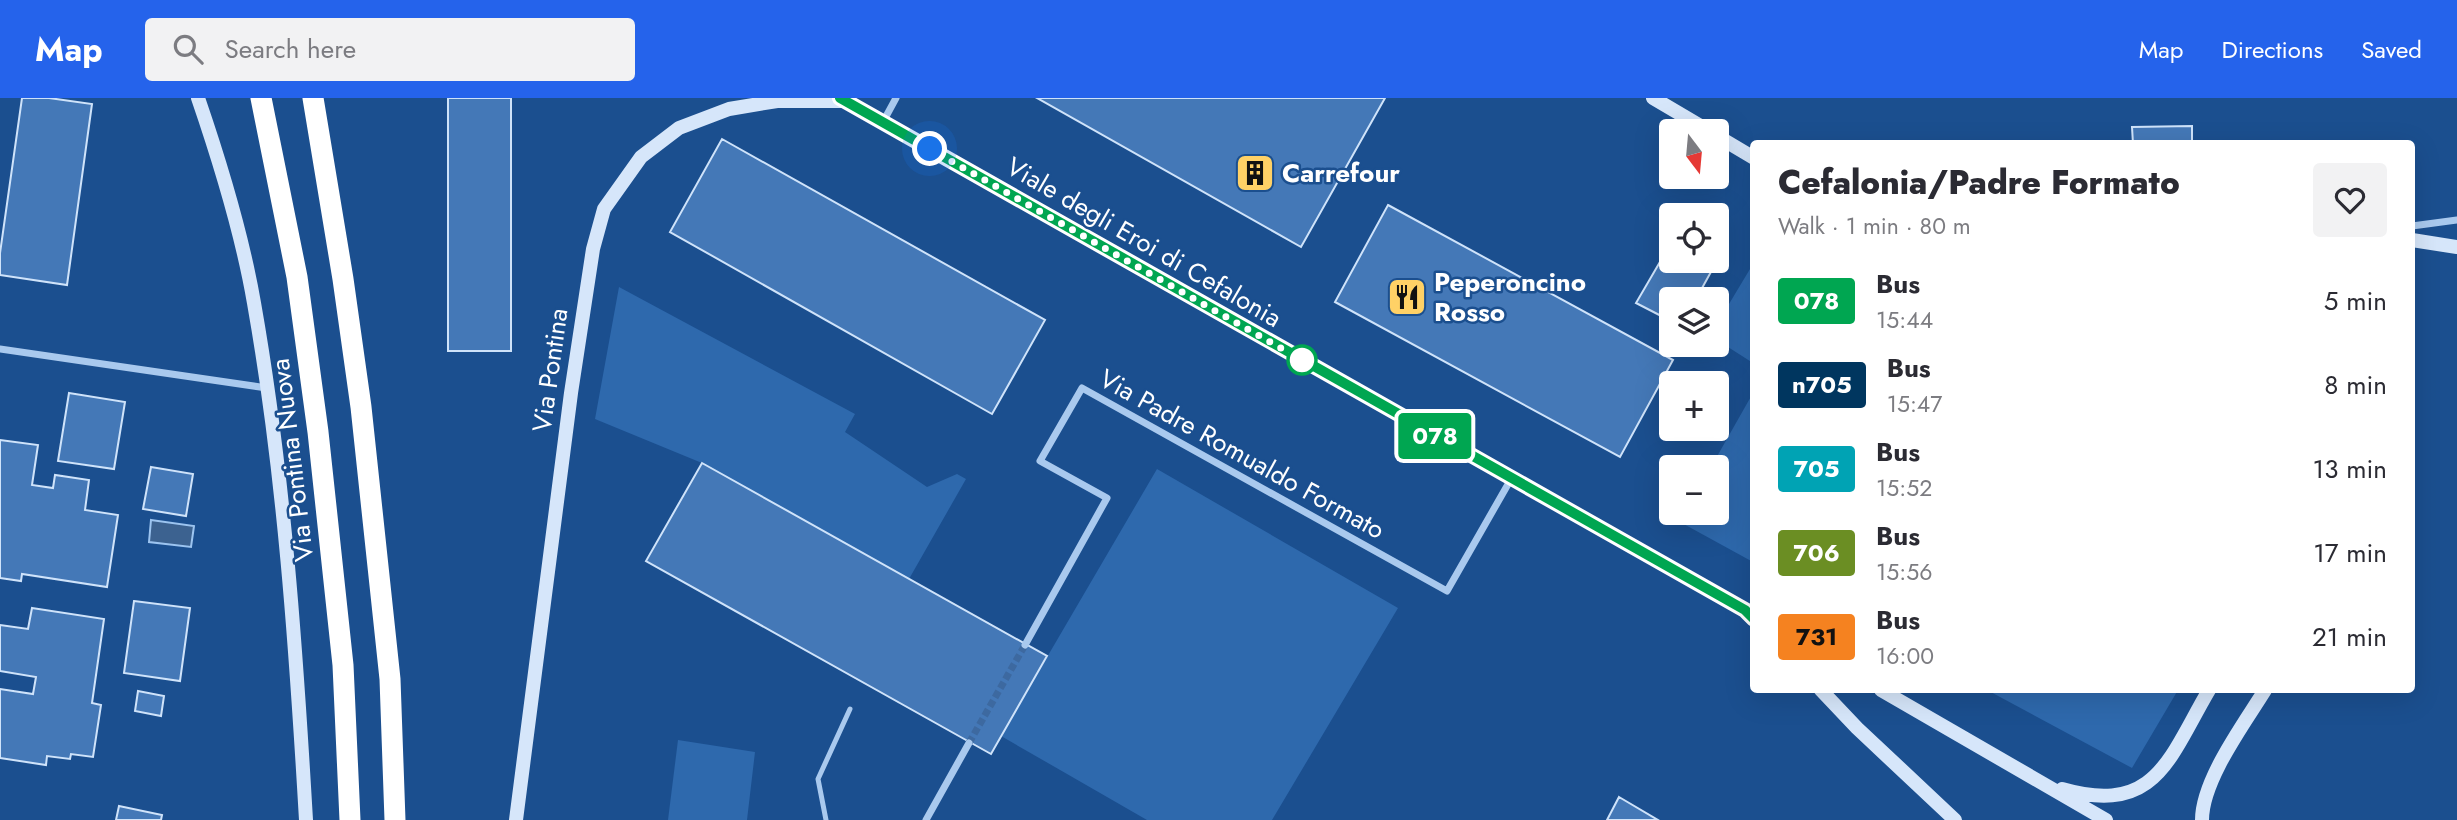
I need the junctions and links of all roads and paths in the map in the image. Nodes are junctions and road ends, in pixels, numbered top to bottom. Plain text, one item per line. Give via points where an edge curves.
1 (198, 98) edge
2 (261, 98) edge
3 (313, 98) edge
4 (896, 98) edge
5 (1653, 98) edge
6 (843, 99) edge
7 (1689, 119) edge
8 (883, 122) junction
9 (1729, 143) edge
10 (1750, 156) edge
11 (2457, 220) edge
12 (2415, 226) edge
13 (2415, 240) edge
14 (2457, 247) edge
15 (0, 349) edge
16 (267, 388) junction
17 (1511, 479) junction
18 (1750, 613) edge
19 (1025, 645) tunnel mouth
20 (1824, 693) edge
21 (1886, 693) edge
22 (2206, 693) edge
23 (2263, 693) edge
24 (850, 709) dead end
25 (970, 743) tunnel mouth
26 (2040, 783) junction
27 (306, 820) edge
28 (350, 820) edge
29 (395, 820) edge
30 (516, 820) edge
31 (826, 820) edge
32 (926, 820) edge
33 (1955, 820) edge
34 (2106, 820) edge
35 (2202, 820) edge

1 - 16 main road via 243,249
2 - 28 highway, Via Pontina Nuova via 297,277 318,432 343,665
3 - 29 highway via 361,407 390,679
4 - 8 street
5 - 7 main road
6 - 8 main road, Viale degli Eroi di Cefalonia
6 - 30 main road, Via Pontina via 777,100 729,109 679,128 641,157 604,209 593,249 570,393
8 - 17 main road, Viale degli Eroi di Cefalonia
9 - 10 main road
11 - 12 street
13 - 14 main road
15 - 16 street
16 - 27 main road via 288,578
17 - 18 main road, Viale degli Eroi di Cefalonia
17 - 19 street, Via Padre Romualdo Formato via 1447,591 1082,388 1040,461 1107,498
20 - 33 main road
21 - 26 main road
22 - 26 main road via 2162,770 2143,787 2086,796
23 - 35 main road via 2211,780
24 - 31 lane via 818,779
25 - 32 street
26 - 34 main road

